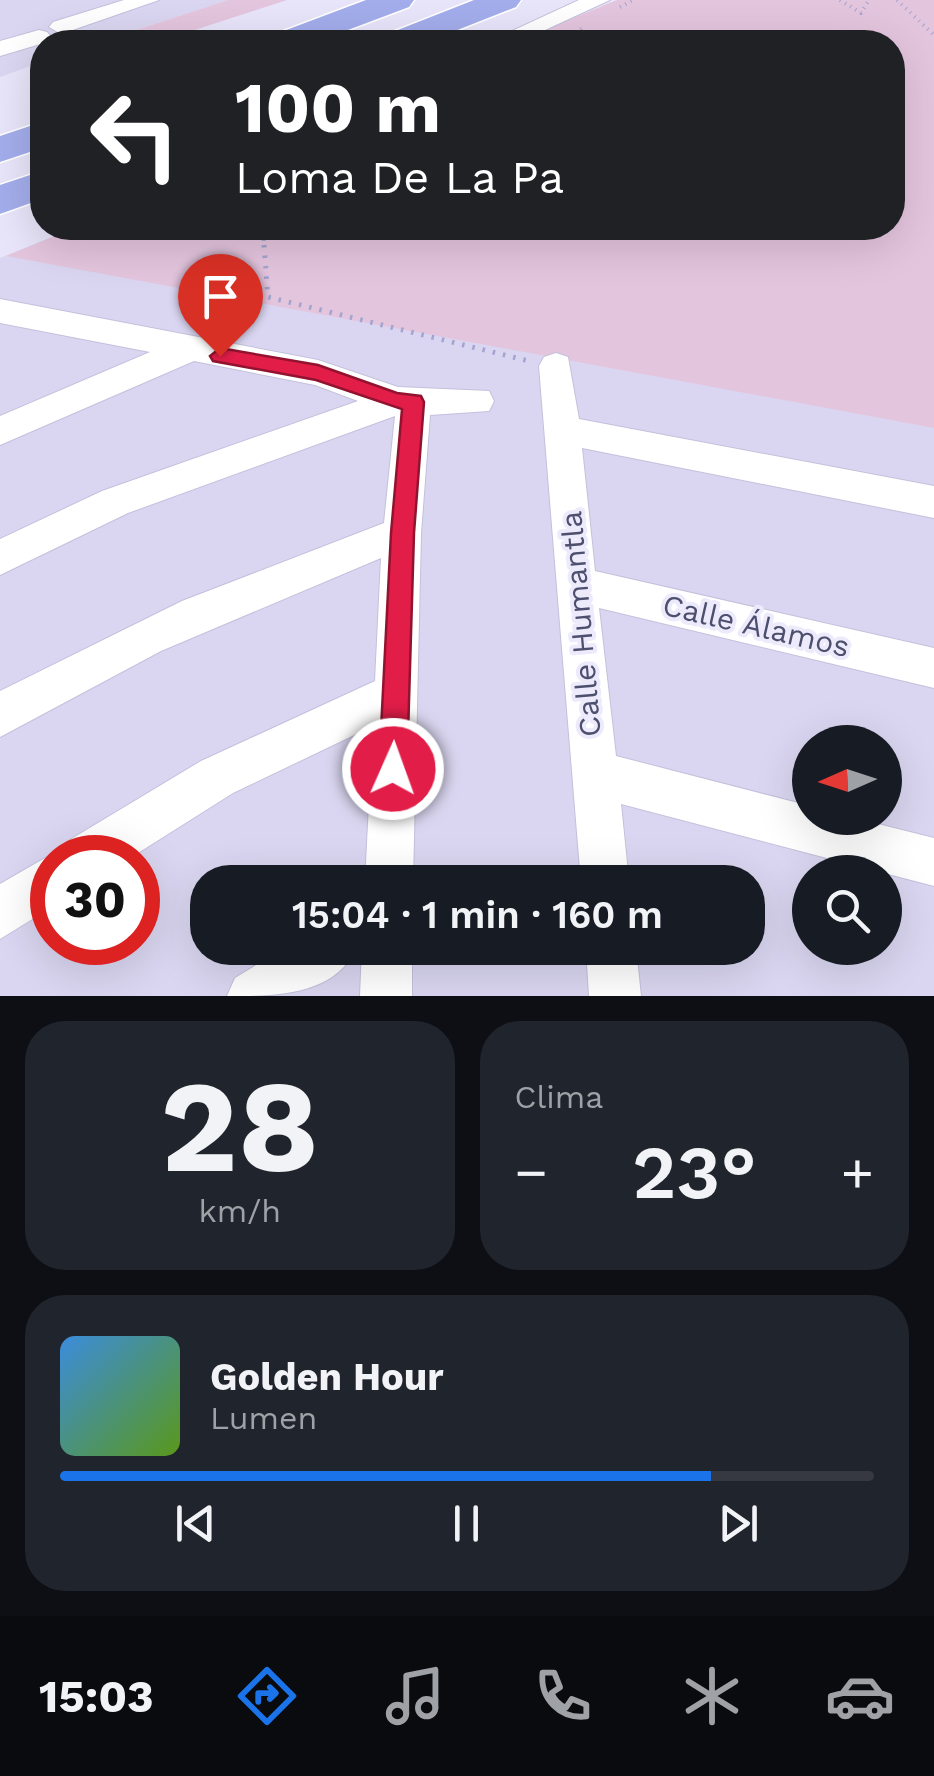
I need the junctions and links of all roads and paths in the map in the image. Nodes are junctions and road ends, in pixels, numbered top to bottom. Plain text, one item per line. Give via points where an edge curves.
1 (148, 0) edge
2 (397, 0) edge
3 (504, 0) edge
4 (600, 0) edge
5 (840, 0) edge
6 (869, 0) edge
7 (896, 0) edge
8 (56, 30) edge
9 (317, 30) edge
10 (428, 30) edge
11 (529, 30) edge
12 (934, 35) edge
13 (30, 39) edge
14 (0, 49) edge
15 (30, 139) edge
16 (0, 150) edge
17 (30, 189) edge
18 (0, 200) edge
19 (265, 240) edge
20 (5, 316) edge
21 (188, 350) junction
22 (556, 366) joint
23 (405, 401) junction
24 (477, 401) dead end
25 (564, 430) junction
26 (0, 431) edge
27 (934, 502) edge
28 (402, 533) junction
29 (0, 558) edge
30 (577, 585) junction
31 (934, 668) edge
32 (396, 693) junction
33 (0, 715) edge
34 (595, 774) junction
35 (122, 835) edge
36 (934, 862) edge
37 (390, 865) edge
38 (603, 865) edge
39 (30, 893) edge
40 (0, 914) edge
41 (304, 965) edge
42 (387, 965) edge
43 (612, 965) edge
44 (254, 996) edge
45 (386, 996) edge
46 (615, 996) edge

1 - 8 street
2 - 9 highway
3 - 10 highway
4 - 11 street
5 - 6 path via 860,13
7 - 12 path
13 - 14 street
15 - 16 highway
17 - 18 highway
19 - 22 path via 268,297
20 - 21 street
21 - 23 street via 318,373
21 - 26 street
22 - 25 street, Calle Humantla
23 - 24 street
23 - 28 street
23 - 29 street via 115,502
25 - 27 street
25 - 30 street, Calle Humantla
28 - 32 street
28 - 33 street via 248,589
30 - 31 street, Calle Álamos
30 - 34 street, Calle Humantla
32 - 35 street via 217,777
32 - 37 street
34 - 36 street
34 - 38 street, Calle Humantla
39 - 40 street
41 - 44 street
42 - 45 street
43 - 46 street

